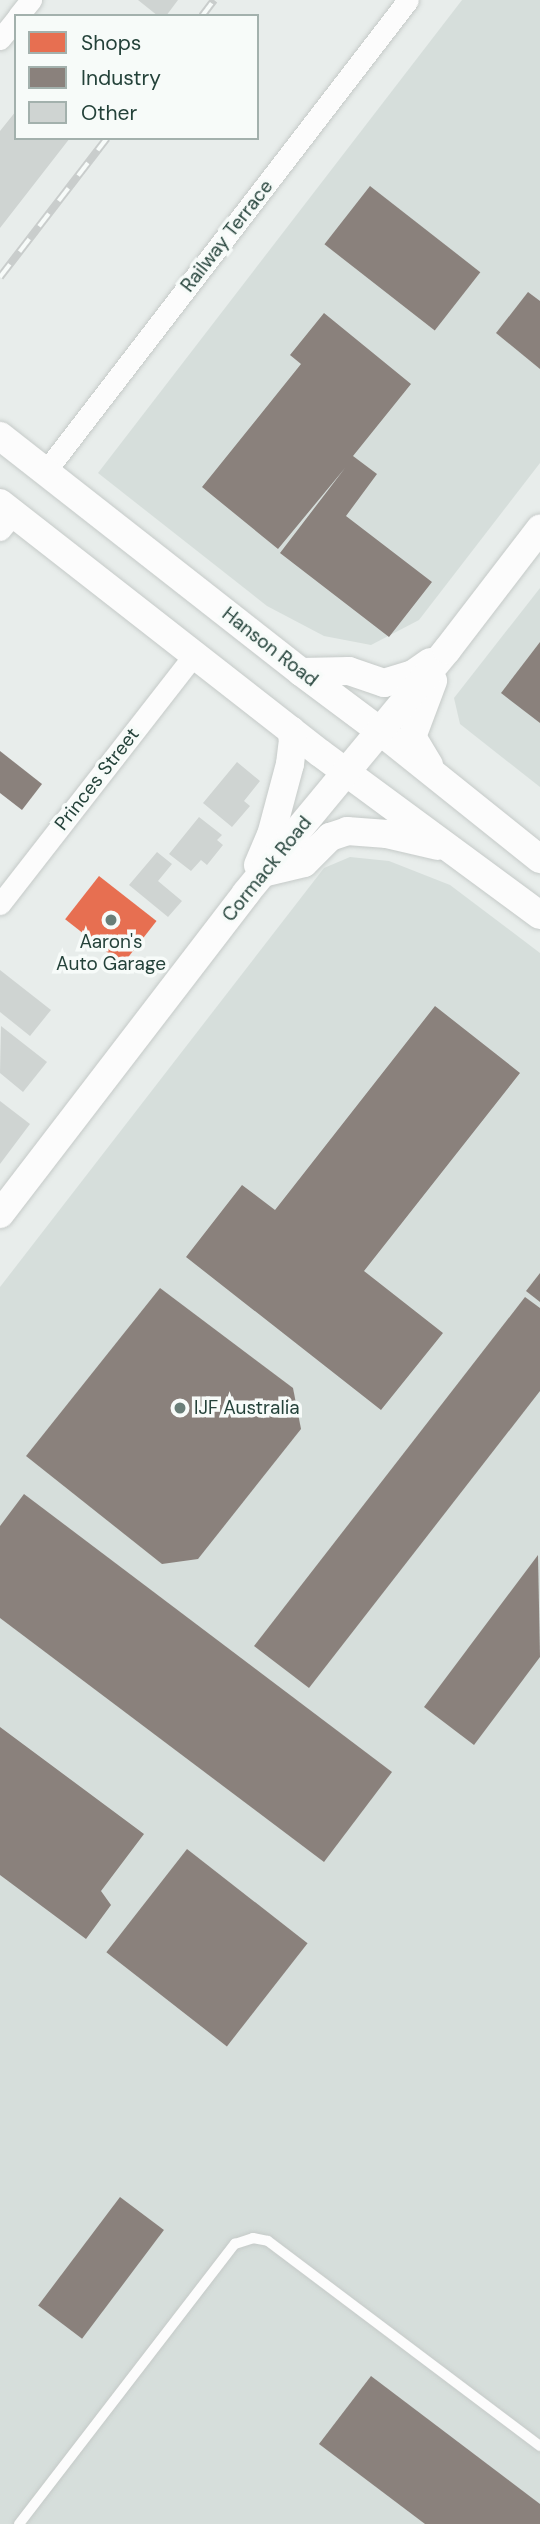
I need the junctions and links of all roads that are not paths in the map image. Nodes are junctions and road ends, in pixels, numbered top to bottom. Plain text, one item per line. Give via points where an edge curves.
1 (31, 0) edge
2 (408, 0) edge
3 (20, 14) edge
4 (14, 22) edge
5 (0, 40) edge
6 (0, 436) edge
7 (45, 472) junction
8 (4, 515) edge
9 (540, 529) edge
10 (447, 650) junction
11 (194, 655) junction
12 (300, 672) junction
13 (291, 730) junction
14 (380, 731) junction
15 (346, 772) junction
16 (447, 786) junction
17 (451, 849) junction
18 (540, 859) edge
19 (254, 883) junction
20 (0, 904) edge
21 (540, 915) edge
22 (0, 1214) edge
23 (540, 2446) edge
24 (19, 2524) edge

1 - 3 street
2 - 7 street, Railway Terrace
4 - 5 street
6 - 7 main road, Hanson Road
7 - 12 main road, Hanson Road
8 - 11 main road
9 - 10 main road, Cormack Road
10 - 12 main road via 393,682 374,682 349,671
10 - 14 main road, Cormack Road
10 - 16 main road via 412,737
11 - 13 main road
11 - 20 street, Princes Street
12 - 14 main road, Hanson Road
13 - 15 main road
13 - 19 main road via 290,764
14 - 15 main road, Cormack Road
14 - 16 main road, Hanson Road
15 - 17 main road
15 - 19 main road, Cormack Road
16 - 18 main road, Hanson Road
17 - 19 main road via 387,834 347,831 330,837 304,863
17 - 21 main road
19 - 22 main road, Cormack Road
23 - 24 lane via 268,2241 253,2238 235,2244

